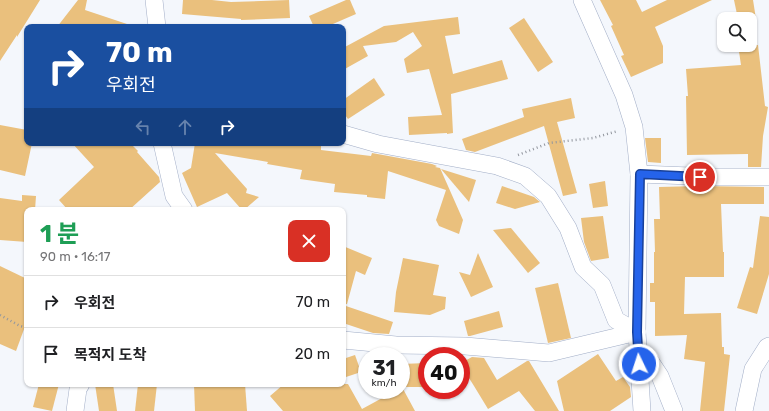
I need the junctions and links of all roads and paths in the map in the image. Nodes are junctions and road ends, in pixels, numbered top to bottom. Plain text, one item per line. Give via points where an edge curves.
1 (154, 0) edge
2 (582, 0) edge
3 (157, 24) edge
4 (634, 127) junction
5 (346, 135) edge
6 (163, 146) edge
7 (497, 166) junction
8 (640, 174) junction
9 (769, 177) edge
10 (182, 207) edge
11 (0, 315) edge
12 (24, 327) edge
13 (637, 332) junction
14 (346, 340) edge
15 (769, 346) edge
16 (638, 349) junction
17 (80, 387) edge
18 (75, 411) edge
19 (642, 411) edge
20 (674, 411) edge
21 (744, 411) edge

1 - 3 street
2 - 4 street via 624,95
4 - 7 path via 593,138 549,143 507,159
4 - 8 street
5 - 7 street via 378,144
6 - 10 street via 174,196
7 - 13 street via 525,176 548,196 568,228 583,267 602,284 616,320
8 - 9 street via 716,178
8 - 13 street
11 - 12 path
13 - 14 street via 549,353
13 - 16 street
15 - 21 street via 754,369
16 - 19 street
16 - 20 street via 660,376
17 - 18 street

